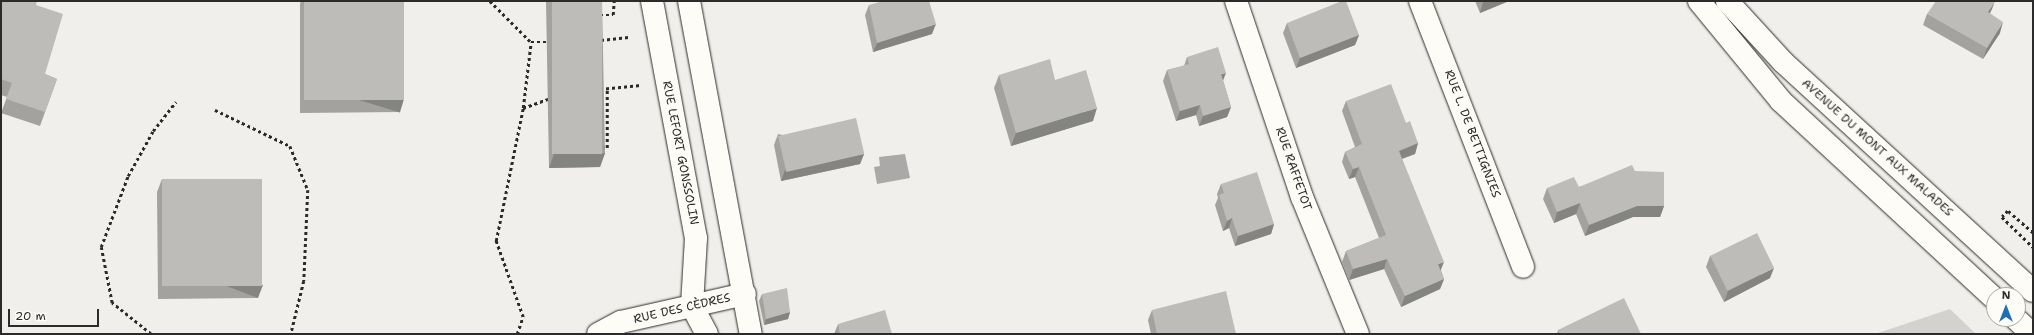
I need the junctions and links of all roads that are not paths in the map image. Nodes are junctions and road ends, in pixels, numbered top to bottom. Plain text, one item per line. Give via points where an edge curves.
1 (652, 1) edge
2 (689, 1) edge
3 (1236, 1) edge
4 (1420, 1) edge
5 (1699, 1) edge
6 (1727, 1) edge
7 (1523, 267) dead end
8 (1986, 291) edge
9 (2033, 291) edge
10 (745, 294) junction
11 (692, 306) junction
12 (2025, 327) edge
13 (598, 334) edge
14 (707, 334) edge
15 (751, 334) edge
16 (1358, 334) edge
17 (2032, 334) edge

1 - 11 street, RUE LEFORT GONSSOLIN via 696,238
2 - 10 street
3 - 16 street, RUE RAFFETOT via 1302,197
4 - 7 street, RUE L. DE BETTIGNIES
5 - 8 street via 1781,101
6 - 9 street, AVENUE DU MONT AUX MALADES via 1782,62
10 - 11 street, RUE DES CÈDRES
10 - 15 street
11 - 13 street, RUE DES CÈDRES via 621,322
11 - 14 street
12 - 17 street

